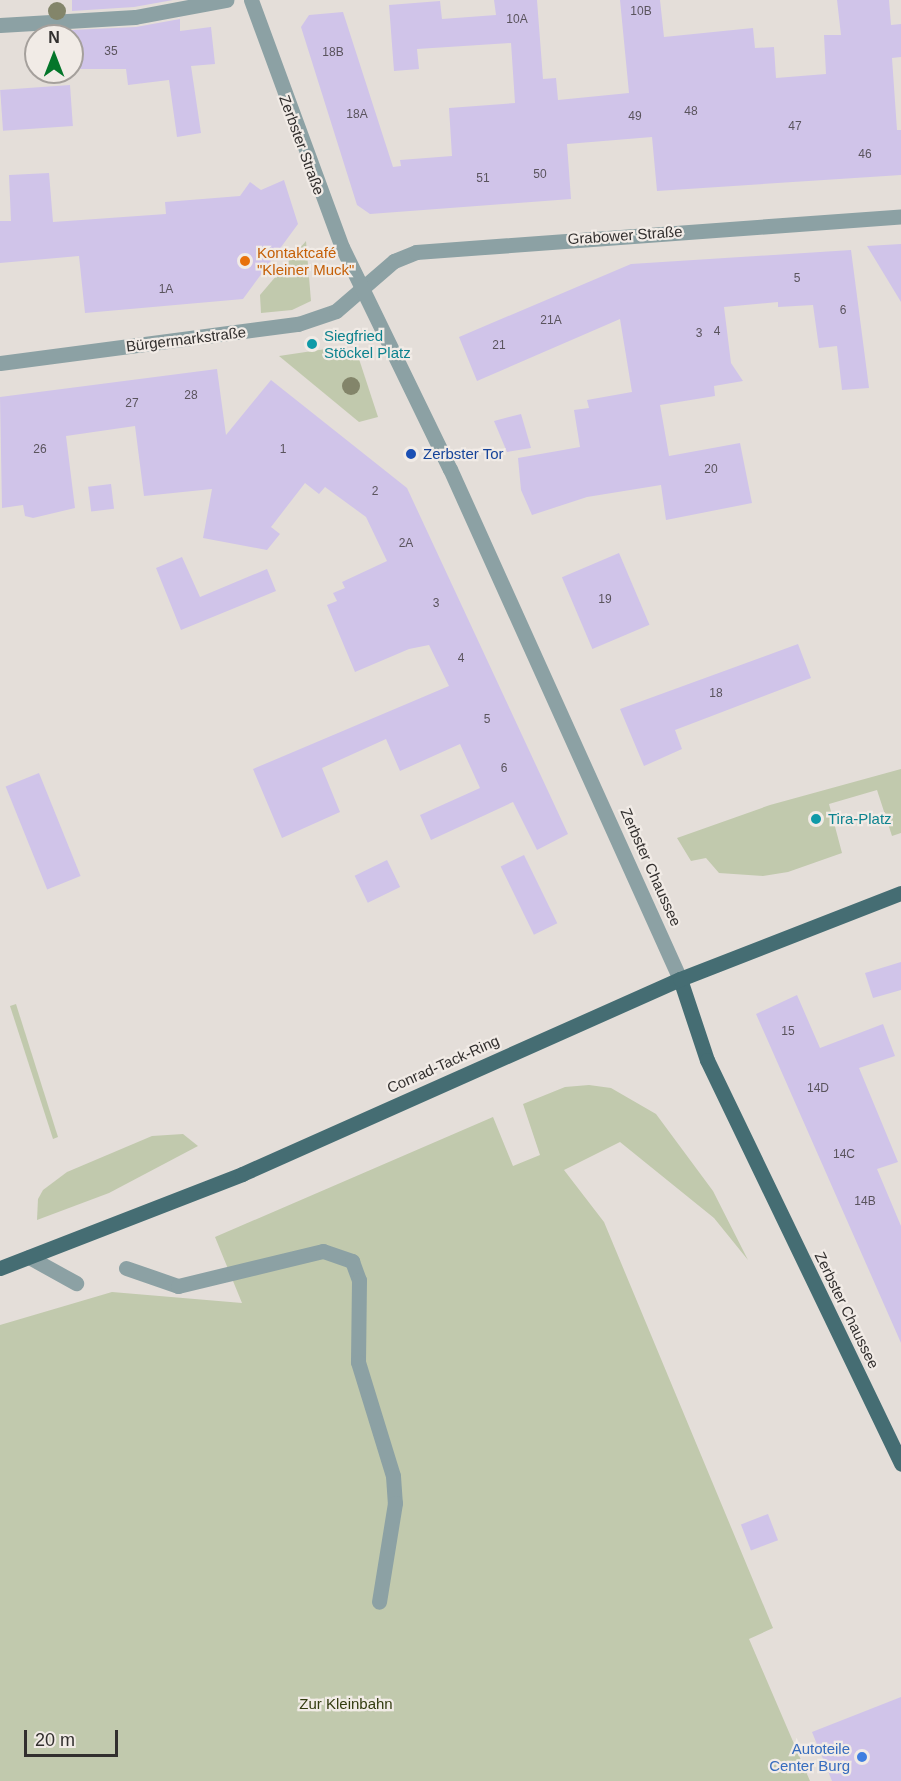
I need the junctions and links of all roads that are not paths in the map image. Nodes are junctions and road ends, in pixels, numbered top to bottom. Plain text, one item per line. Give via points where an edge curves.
1 (225, 0) edge
2 (251, 0) edge
3 (0, 26) edge
4 (901, 216) edge
5 (360, 286) junction
6 (0, 363) edge
7 (901, 893) edge
8 (680, 980) junction
9 (29, 1257) junction
10 (0, 1268) edge
11 (126, 1268) dead end
12 (76, 1283) dead end
13 (901, 1464) edge
14 (379, 1602) dead end

1 - 3 street via 135,17
2 - 5 street, Zerbster Straße via 325,207
4 - 5 street, Grabower Straße via 443,248 402,256
5 - 6 street, Bürgermarkstraße via 336,311 298,324
5 - 8 street, Zerbster Chaussee via 518,617
7 - 8 main road, Conrad-Tack-Ring
8 - 9 main road, Conrad-Tack-Ring via 242,1174
8 - 13 main road, Zerbster Chaussee via 710,1067
9 - 10 main road, Conrad-Tack-Ring
9 - 12 street
11 - 14 street via 178,1286 323,1251 352,1261 359,1280 358,1362 393,1476 395,1503

